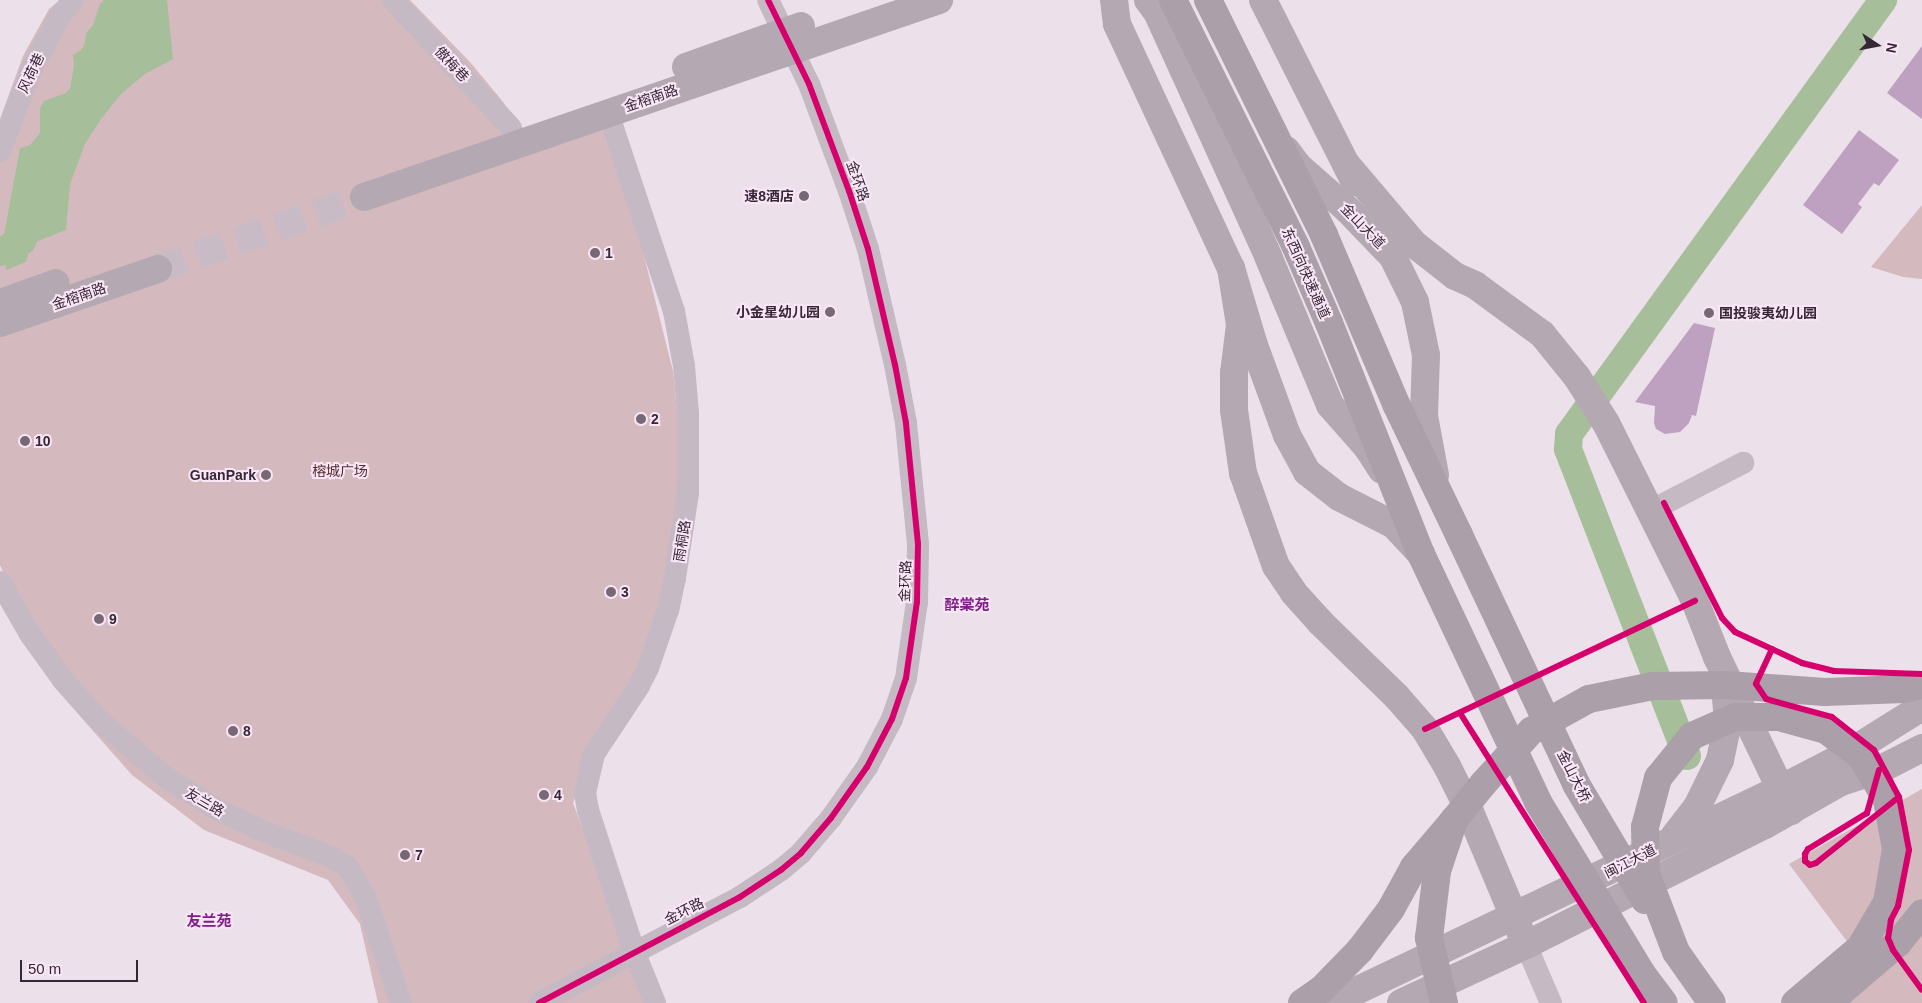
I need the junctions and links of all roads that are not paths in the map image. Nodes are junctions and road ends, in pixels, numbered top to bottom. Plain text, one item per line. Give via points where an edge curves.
1 (73, 0) edge
2 (393, 0) edge
3 (768, 0) edge
4 (879, 0) edge
5 (939, 0) edge
6 (1114, 0) edge
7 (1148, 0) edge
8 (1173, 0) edge
9 (1203, 0) edge
10 (1208, 0) edge
11 (1263, 0) edge
12 (788, 41) junction
13 (608, 113) junction
14 (511, 128) junction
15 (0, 151) edge
16 (1347, 165) junction
17 (1393, 257) junction
18 (1231, 268) junction
19 (0, 302) edge
20 (0, 323) edge
21 (1743, 463) dead end
22 (1437, 486) junction
23 (1398, 495) junction
24 (1650, 510) junction
25 (1421, 554) junction
26 (0, 582) edge
27 (1717, 656) junction
28 (1922, 685) edge
29 (1922, 707) edge
30 (1922, 748) edge
31 (1787, 799) junction
32 (1454, 820) junction
33 (1670, 841) junction
34 (1922, 913) edge
35 (1514, 916) junction
36 (1526, 945) junction
37 (634, 952) junction
38 (1676, 952) junction
39 (401, 1003) edge
40 (539, 1003) edge
41 (655, 1003) edge
42 (1302, 1003) edge
43 (1331, 1003) edge
44 (1401, 1003) edge
45 (1444, 1003) edge
46 (1551, 1003) edge
47 (1664, 1003) edge
48 (1712, 1003) edge
49 (1796, 1003) edge
50 (1828, 1003) edge

1 - 15 street, 风荷巷 via 60,16 32,68
2 - 14 street, 傲梅巷
3 - 12 street, 金环路
4 - 12 main road, 金榕南路
5 - 12 main road, 金榕南路
6 - 18 main road via 1117,24
7 - 23 main road via 1157,12 1260,238 1330,405 1367,446
8 - 23 highway, 东西向快速通道 via 1296,247
9 - 17 main road, 金山大道 via 1254,105 1298,166 1348,210
10 - 22 highway, bridge via 1324,235 1396,404
11 - 16 main road
12 - 13 main road, 金榕南路
12 - 14 main road, 金榕南路
12 - 37 street, 金环路 via 809,84 860,223 896,365 906,423 918,544 918,602 910,657 900,699 883,738 854,787 816,838 781,870 740,897
13 - 14 main road, 金榕南路 via 361,189
13 - 37 street, 雨桐路 via 674,311 684,366 690,440 686,512 676,578 666,616 648,668 594,754 585,786 588,810
16 - 17 main road
16 - 24 main road via 1414,244 1455,276 1475,285 1542,334 1577,377 1606,423
17 - 22 main road, 金山大道 via 1415,302 1426,355 1424,416
18 - 25 main road via 1286,435 1307,472 1339,497 1394,525
18 - 35 main road via 1240,325 1234,372 1234,410 1243,473 1276,566 1294,593 1320,622 1425,729 1470,812
19 - 20 main road, 金榕南路 via 155,260
21 - 24 street
22 - 38 highway, 金山大桥, bridge via 1576,784
23 - 25 highway, 东西向快速通道
24 - 27 main road via 1695,600
25 - 47 highway, bridge via 1538,802 1642,974
26 - 39 street, 友兰路 via 62,680 82,703 142,758 214,808 265,832 332,857 348,867 365,896
27 - 31 main road
27 - 33 main road via 1728,705 1726,740 1712,780 1687,823
28 - 32 highway, bridge via 1904,689 1825,692 1727,685 1653,686 1589,699 1531,731
29 - 31 main road, 闽江大道 via 1842,757
30 - 31 main road, 闽江大道 via 1879,770
31 - 33 main road, 闽江大道
31 - 36 main road, 闽江大道
32 - 42 highway via 1414,867 1391,909 1360,950 1322,989
32 - 45 highway, bridge via 1437,871 1429,938
33 - 35 main road, 闽江大道
34 - 50 highway via 1898,943
35 - 36 main road
35 - 43 main road, 闽江大道
36 - 44 main road, 闽江大道
36 - 46 street
37 - 40 street, 金环路
37 - 41 street, 雨桐路
38 - 48 highway, 金山大桥
38 - 49 highway, bridge via 1646,874 1645,827 1658,778 1692,736 1735,717 1779,717 1826,730 1861,756 1887,800 1896,849 1887,902 1860,948

